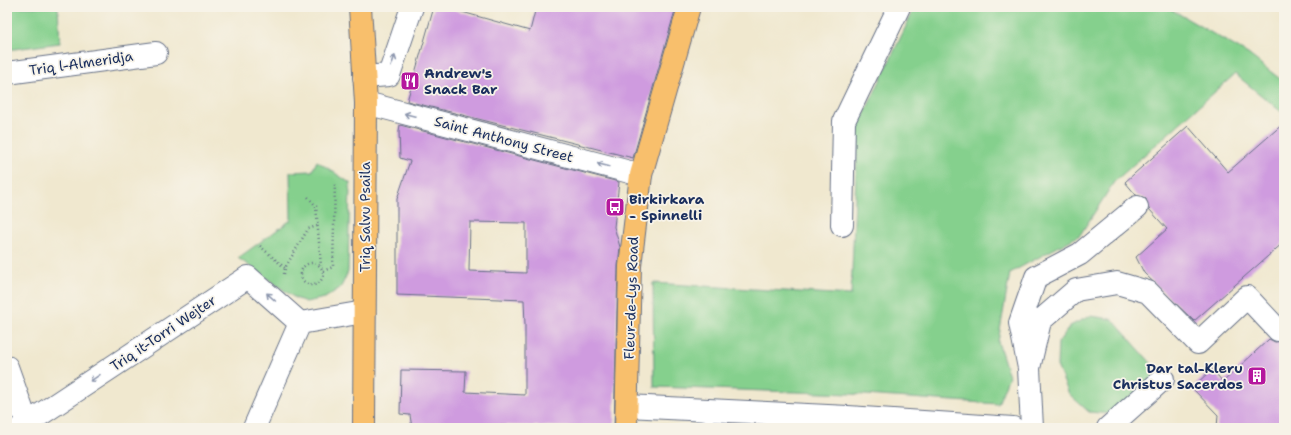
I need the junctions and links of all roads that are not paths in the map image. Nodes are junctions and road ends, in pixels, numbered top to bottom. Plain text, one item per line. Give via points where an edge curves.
1 (360, 7) edge
2 (412, 7) edge
3 (689, 7) edge
4 (899, 7) edge
5 (156, 53) dead end
6 (7, 73) edge
7 (364, 77) junction
8 (366, 103) junction
9 (641, 175) junction
10 (1137, 207) dead end
11 (842, 225) dead end
12 (364, 312) junction
13 (300, 323) junction
14 (1278, 330) dead end
15 (7, 367) edge
16 (1029, 368) junction
17 (1163, 379) dead end
18 (627, 406) junction
19 (830, 422) edge
20 (24, 426) edge
21 (254, 428) edge
22 (364, 428) edge
23 (626, 428) edge
24 (1013, 428) edge
25 (1032, 428) edge
26 (1108, 428) edge

1 - 7 main road, Triq Salvu Psaila
7 -> 2 street via 389,75
3 - 9 main road, Fleur-de-Lys Road
4 - 11 street via 844,121
5 - 6 street, Triq l-Almeridja
7 - 8 main road, Triq Salvu Psaila
9 -> 8 street, Saint Anthony Street
8 - 12 main road, Triq Salvu Psaila
9 - 18 main road, Fleur-de-Lys Road via 630,266
10 - 16 street via 1080,254 1036,278 1020,323
12 - 13 street
12 - 22 main road, Triq Salvu Psaila
13 -> 20 street, Triq it-Torri Wejter via 248,276
13 - 21 street
14 - 16 street via 1247,297 1198,343 1148,292 1117,284 1076,290 1040,321
15 - 20 street
16 - 25 street
17 - 26 street
18 - 19 street
18 - 23 main road, Fleur-de-Lys Road
19 - 24 street

